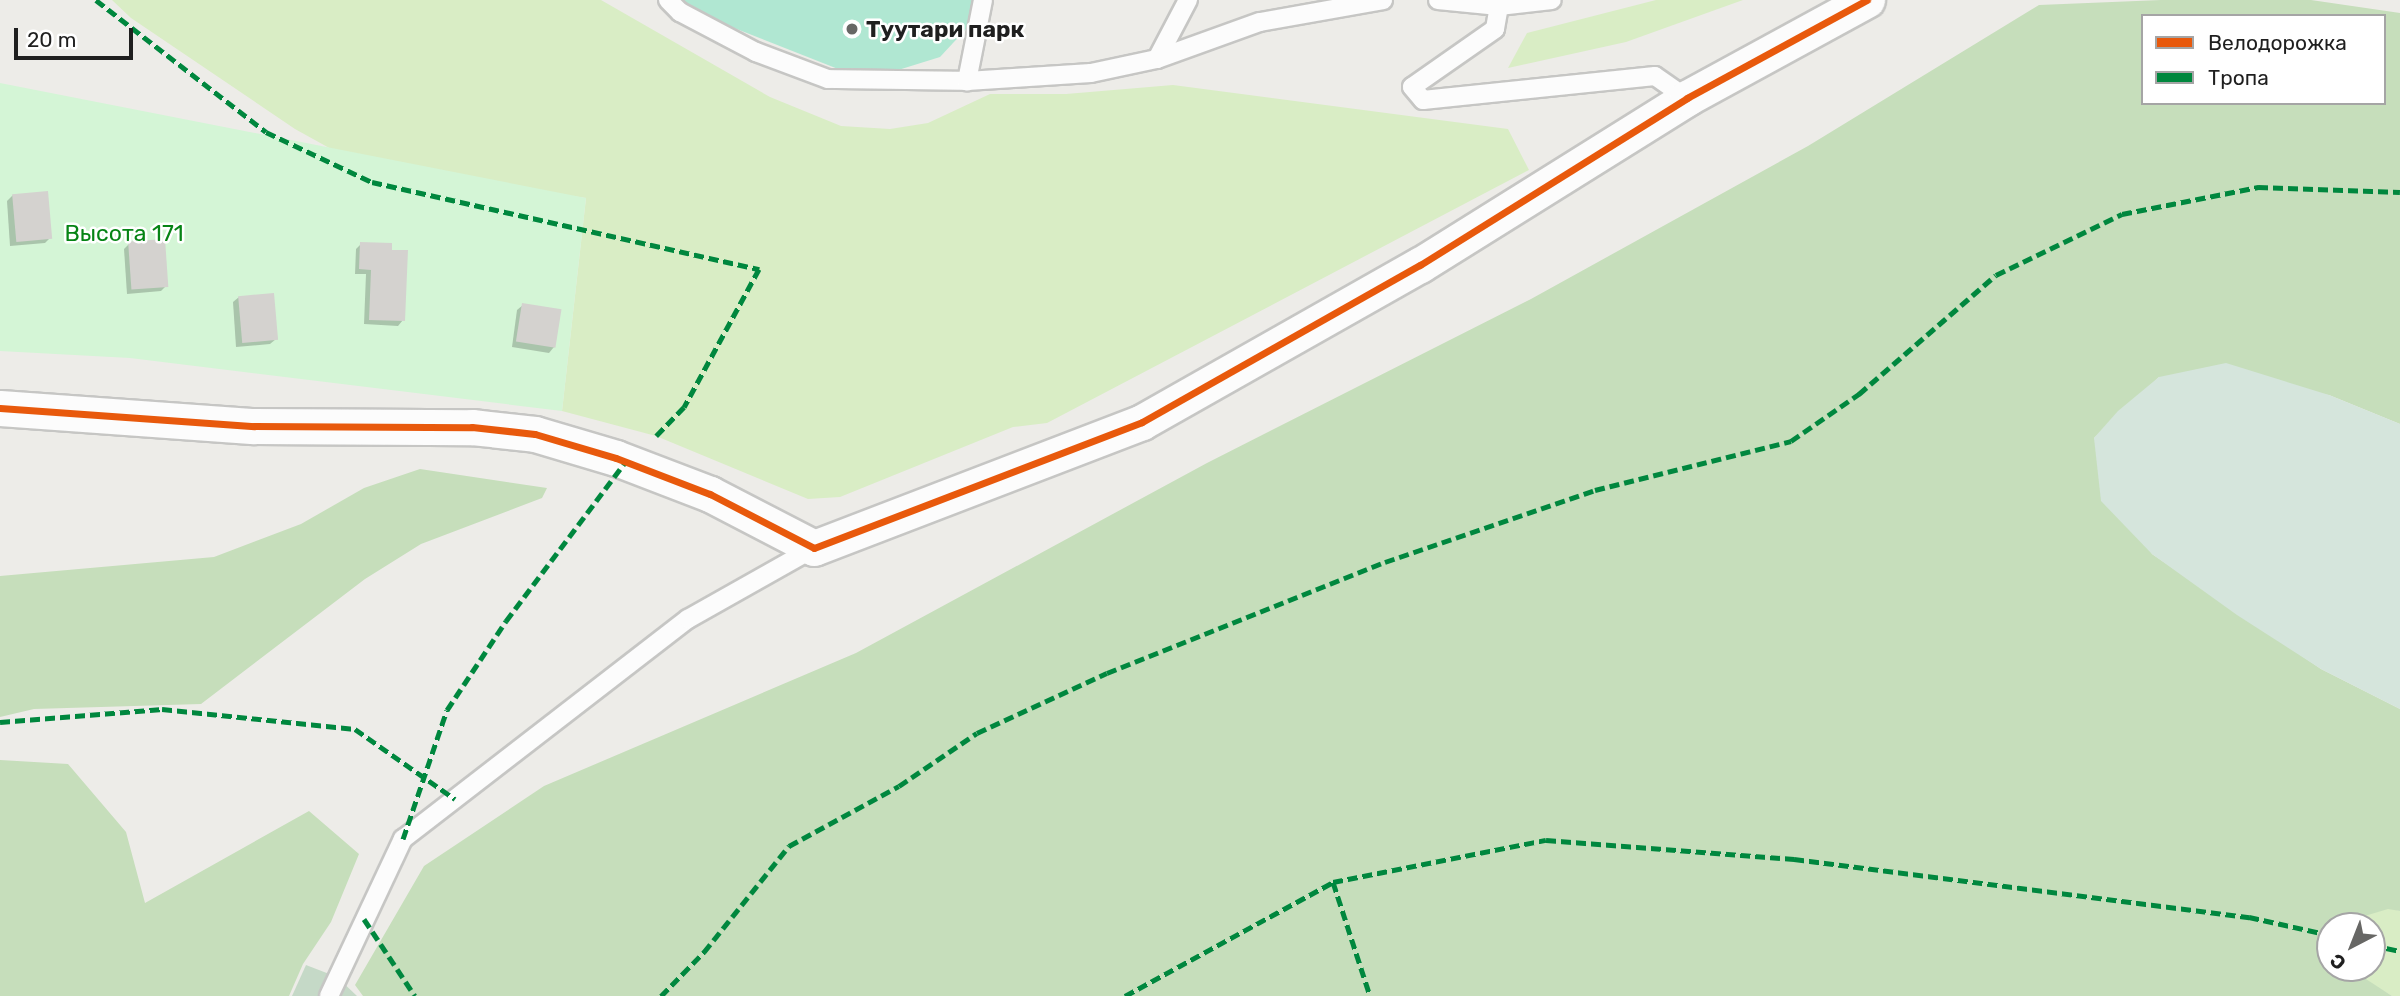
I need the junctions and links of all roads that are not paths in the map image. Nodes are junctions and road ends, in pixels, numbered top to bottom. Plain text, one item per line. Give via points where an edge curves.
1 (668, 0) edge
2 (983, 0) edge
3 (1188, 0) edge
4 (1383, 0) edge
5 (1438, 0) edge
6 (1552, 0) edge
7 (1867, 0) edge
8 (1499, 6) junction
9 (1157, 59) junction
10 (967, 81) junction
11 (1687, 98) junction
12 (0, 408) edge
13 (814, 548) junction
14 (329, 996) edge

1 - 10 lane via 680,12 756,52 828,79
2 - 10 lane
3 - 9 lane
4 - 9 lane via 1260,22
5 - 8 lane
6 - 8 lane
7 - 11 street
8 - 11 lane via 1495,29 1412,87 1423,100 1655,76
9 - 10 lane via 1091,73
11 - 13 street via 1419,265 1142,422
12 - 13 street via 254,426 472,427 535,434 616,457 710,494
13 - 14 lane via 688,619 403,839

